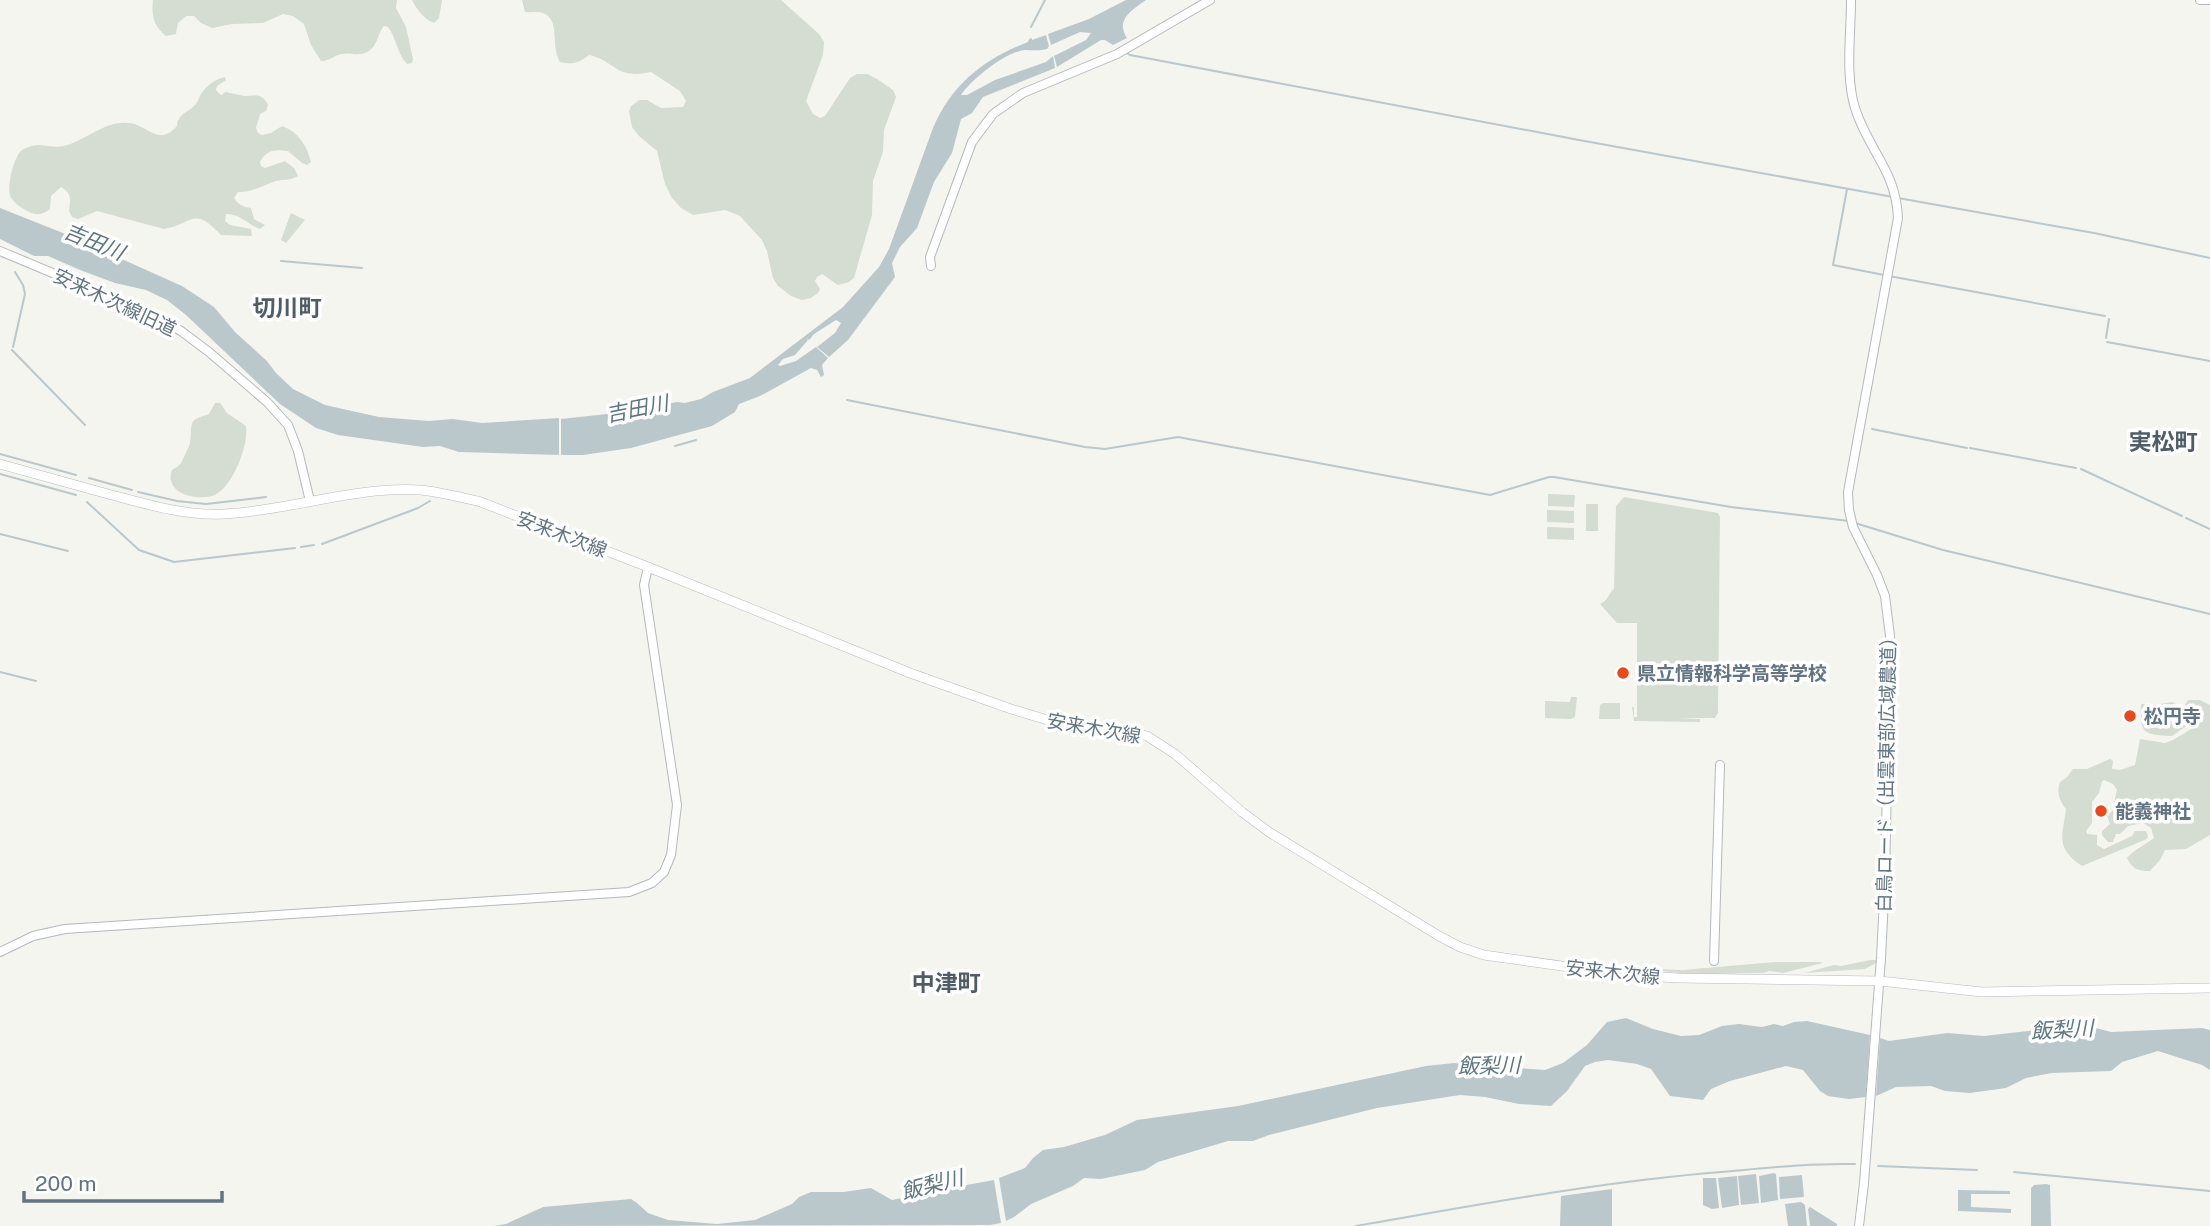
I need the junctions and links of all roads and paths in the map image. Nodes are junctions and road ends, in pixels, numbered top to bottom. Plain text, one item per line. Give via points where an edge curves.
1 (1210, 0) edge
2 (1851, 0) edge
3 (2200, 0) edge
4 (2210, 0) edge
5 (0, 251) edge
6 (932, 266) dead end
7 (0, 464) edge
8 (310, 501) junction
9 (648, 567) junction
10 (1720, 765) dead end
11 (0, 952) edge
12 (1714, 961) dead end
13 (1880, 981) junction
14 (2210, 988) edge
15 (1859, 1226) edge

1 - 6 street via 1094,65 1023,93 993,114 967,154 930,257
2 - 13 street, 白鳥ロード（出雲東部広域農道） via 1852,96 1861,124 1886,167 1898,218 1848,492 1851,522 1889,612
3 - 4 street
5 - 8 street, 安来木次線旧道 via 148,313 209,352 288,425
7 - 8 main road, 安来木次線 via 196,513 223,514
8 - 9 main road, 安来木次線 via 406,490 449,494
9 - 11 street via 644,585 677,805 671,855 652,884 629,892 65,929 33,936
9 - 13 main road, 安来木次線 via 909,673 1011,709 1051,721 1147,736 1269,832 1471,952 1625,975
10 - 12 street
13 - 14 main road, 安来木次線 via 1982,992
13 - 15 street, 白鳥ロード（出雲東部広域農道）

